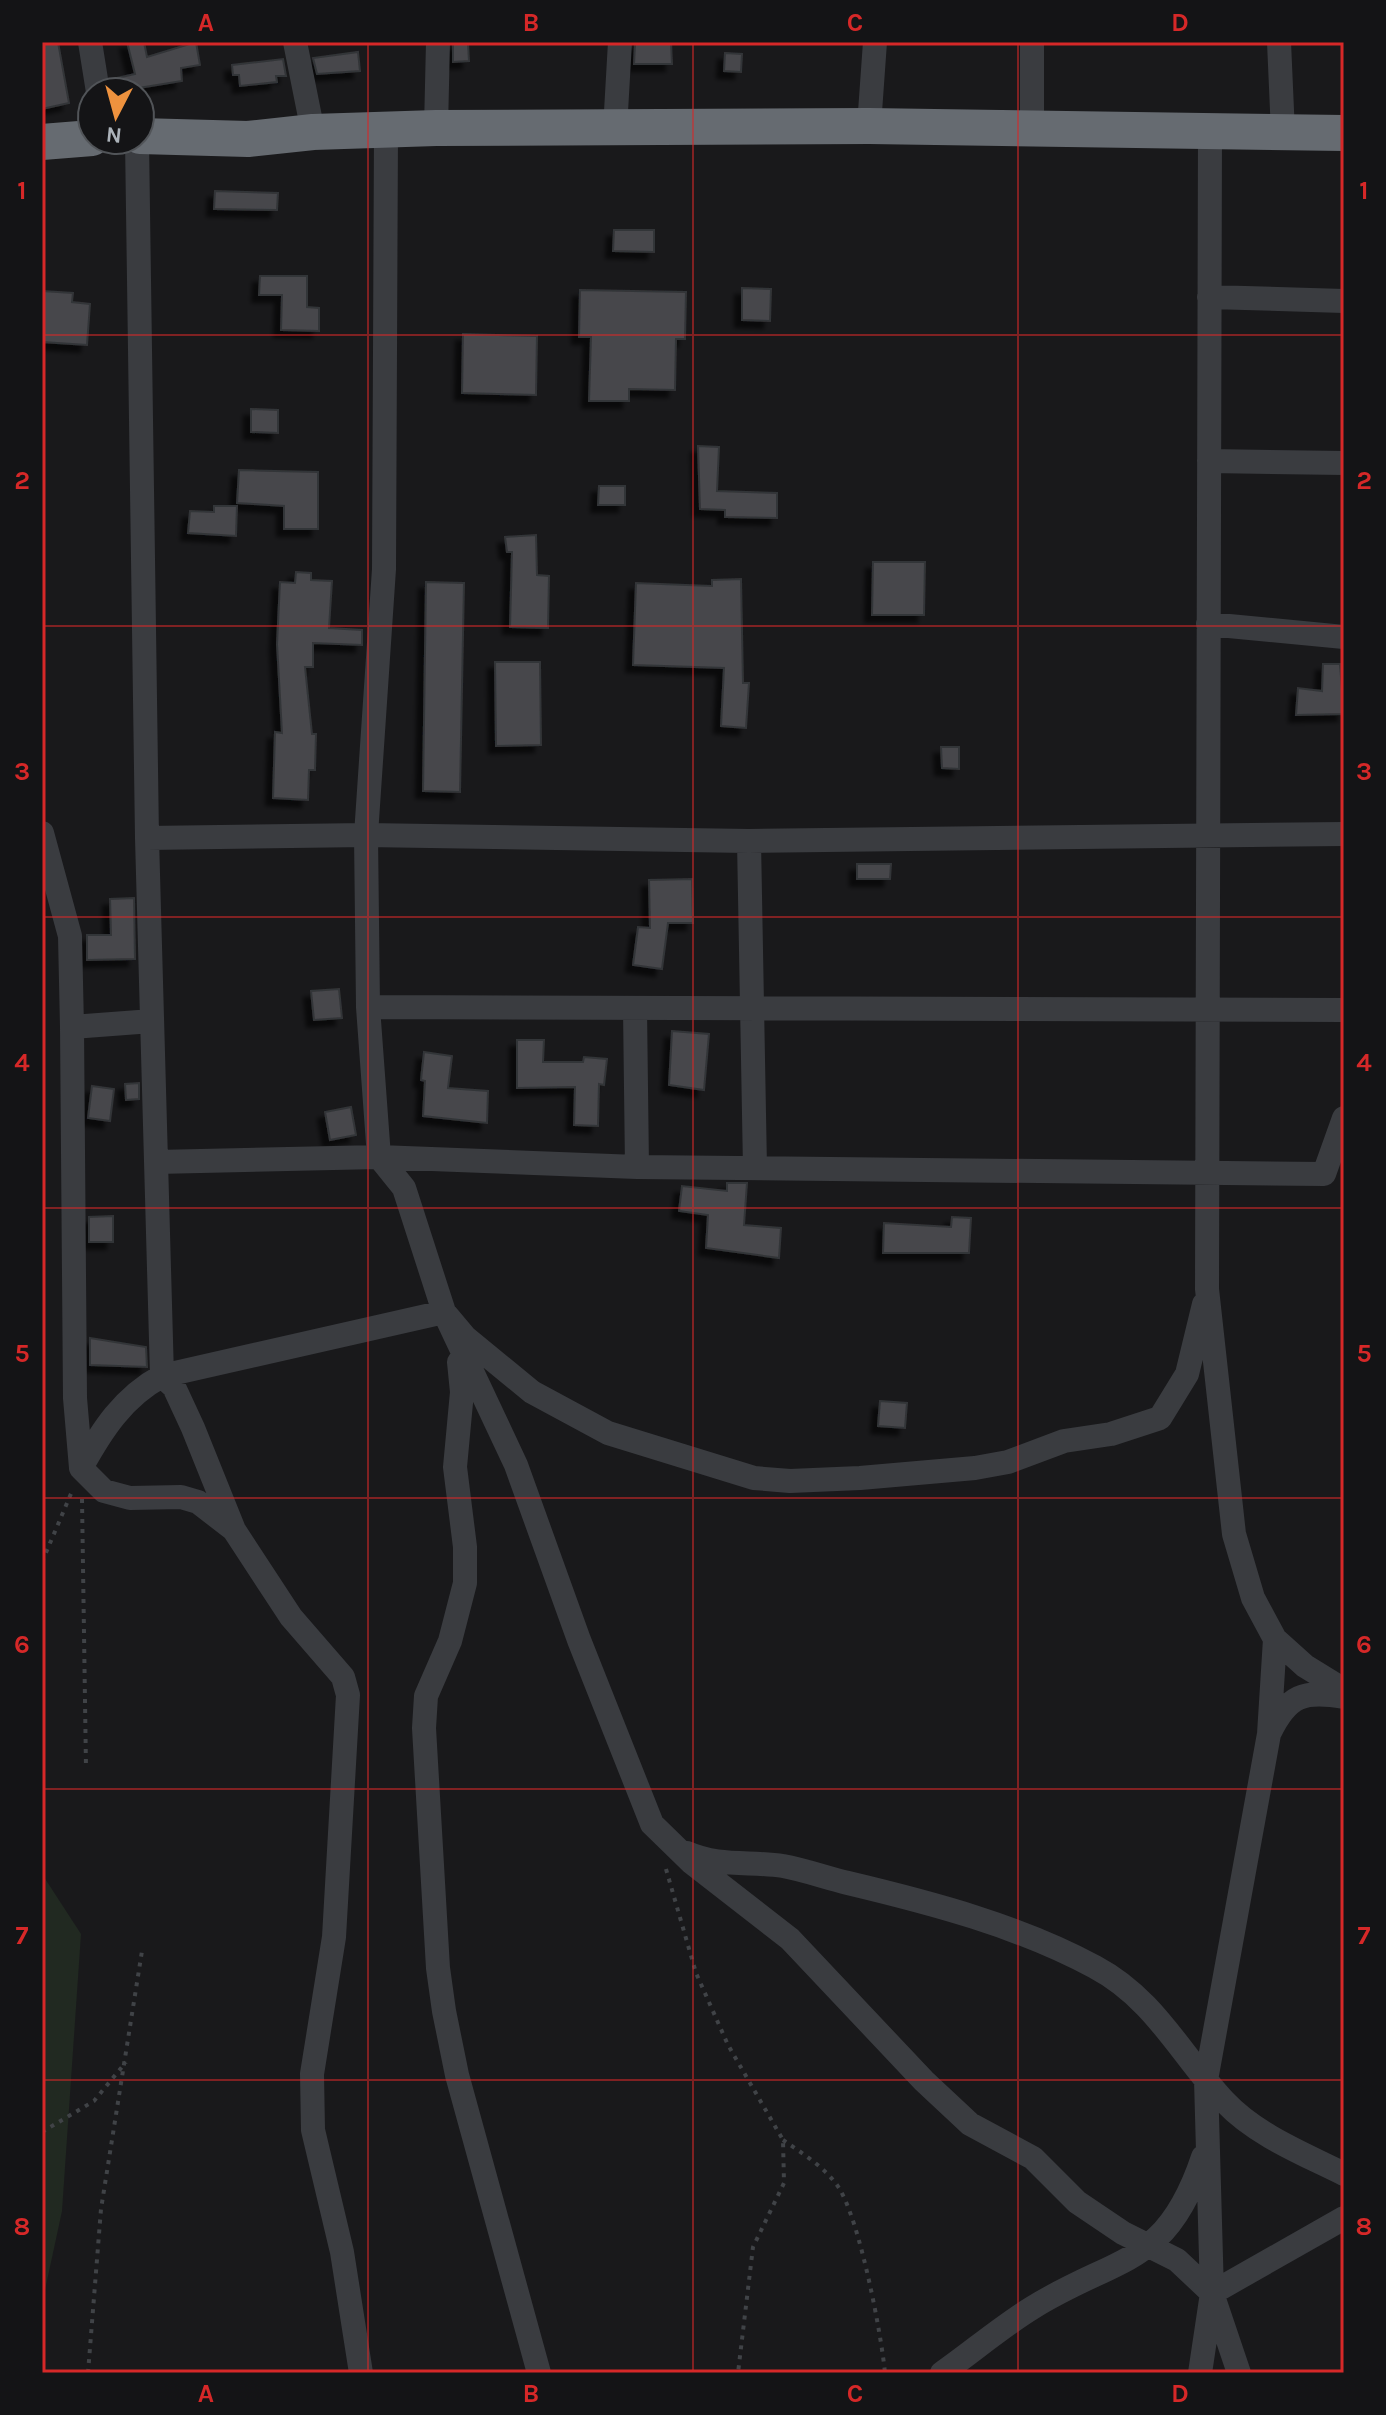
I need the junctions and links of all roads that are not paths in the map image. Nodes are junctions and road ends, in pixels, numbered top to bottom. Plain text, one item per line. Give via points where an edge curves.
1 (90, 42) edge
2 (295, 42) edge
3 (438, 42) edge
4 (620, 42) edge
5 (875, 42) edge
6 (1032, 42) edge
7 (1279, 42) edge
8 (95, 76) edge
9 (869, 126) junction
10 (436, 128) junction
11 (1032, 128) junction
12 (615, 129) junction
13 (1210, 130) junction
14 (313, 132) junction
15 (386, 132) junction
16 (1283, 133) junction
17 (1344, 133) edge
18 (156, 138) edge
19 (76, 139) edge
20 (42, 142) edge
21 (139, 156) edge
22 (1209, 297) junction
23 (1344, 301) edge
24 (1209, 461) junction
25 (1344, 463) edge
26 (1208, 624) junction
27 (1344, 637) edge
28 (42, 833) edge
29 (1207, 834) junction
30 (1344, 834) edge
31 (366, 835) junction
32 (147, 838) junction
33 (749, 841) junction
34 (368, 1007) junction
35 (635, 1008) junction
36 (752, 1008) junction
37 (1207, 1009) junction
38 (1344, 1010) edge
39 (152, 1021) junction
40 (72, 1027) junction
41 (1344, 1118) edge
42 (379, 1157) junction
43 (156, 1162) junction
44 (637, 1167) junction
45 (755, 1168) junction
46 (1206, 1173) junction
47 (1207, 1289) junction
48 (444, 1312) junction
49 (458, 1348) junction
50 (162, 1376) junction
51 (81, 1468) junction
52 (234, 1530) junction
53 (1275, 1639) junction
54 (1344, 1690) edge
55 (1344, 1697) edge
56 (1269, 1734) junction
57 (670, 1857) junction
58 (1206, 2080) junction
59 (1208, 2142) junction
60 (1344, 2174) edge
61 (1344, 2218) edge
62 (1150, 2247) junction
63 (1212, 2293) junction
64 (361, 2373) edge
65 (539, 2373) edge
66 (942, 2373) edge
67 (1200, 2373) edge
68 (1239, 2373) edge

1 - 8 street
2 - 14 street
3 - 10 street
4 - 12 street
5 - 9 street
6 - 11 street
7 - 16 street
9 - 11 highway
9 - 12 highway
10 - 12 highway
10 - 15 highway
11 - 13 highway
13 - 16 highway
13 - 22 street
14 - 15 highway
14 - 18 highway via 248,139
15 - 31 street via 384,569
16 - 17 highway
19 - 20 highway
21 - 32 street
22 - 23 street
22 - 24 street
24 - 25 street
24 - 26 street
26 - 27 street
26 - 29 street
28 - 40 street via 70,936
29 - 30 street
29 - 33 street
29 - 37 street
31 - 32 street
31 - 33 street
31 - 34 street
32 - 39 street
33 - 36 street
34 - 35 street
34 - 42 street
35 - 36 street
35 - 44 street
36 - 37 street
36 - 45 street
37 - 38 street
37 - 46 street
39 - 40 street
39 - 43 street
40 - 51 street via 75,1398
41 - 46 street via 1324,1174
42 - 43 street
42 - 44 street
42 - 48 street via 404,1188
43 - 50 street
44 - 45 street
45 - 46 street
46 - 47 street
47 - 48 street via 1187,1374 1160,1418 975,1468 790,1481 754,1478 608,1433 532,1392 465,1337
47 - 53 street via 1234,1534 1253,1598
48 - 49 street
48 - 50 street
49 - 57 street via 516,1465 579,1640
49 - 65 street via 462,1392 455,1467 465,1583 450,1641 426,1696 424,1728 438,1968 457,2075
50 - 51 street via 140,1388 104,1425
50 - 52 street via 174,1387
51 - 52 street via 104,1491 198,1502
52 - 64 street via 291,1617 343,1677 348,1695 334,1937 312,2074 313,2130 342,2252
53 - 54 street
53 - 56 street
55 - 56 street via 1315,1692 1294,1700
56 - 58 street
57 - 58 street via 782,1866 894,1893 1042,1941 1128,1987 1152,2009
57 - 62 street via 790,1939 970,2124 1033,2158 1077,2202
58 - 59 street
58 - 60 street via 1258,2128
59 - 62 street via 1194,2183
59 - 63 street
61 - 63 street
62 - 63 street via 1177,2260
62 - 66 street via 1032,2308
63 - 67 street
63 - 68 street

